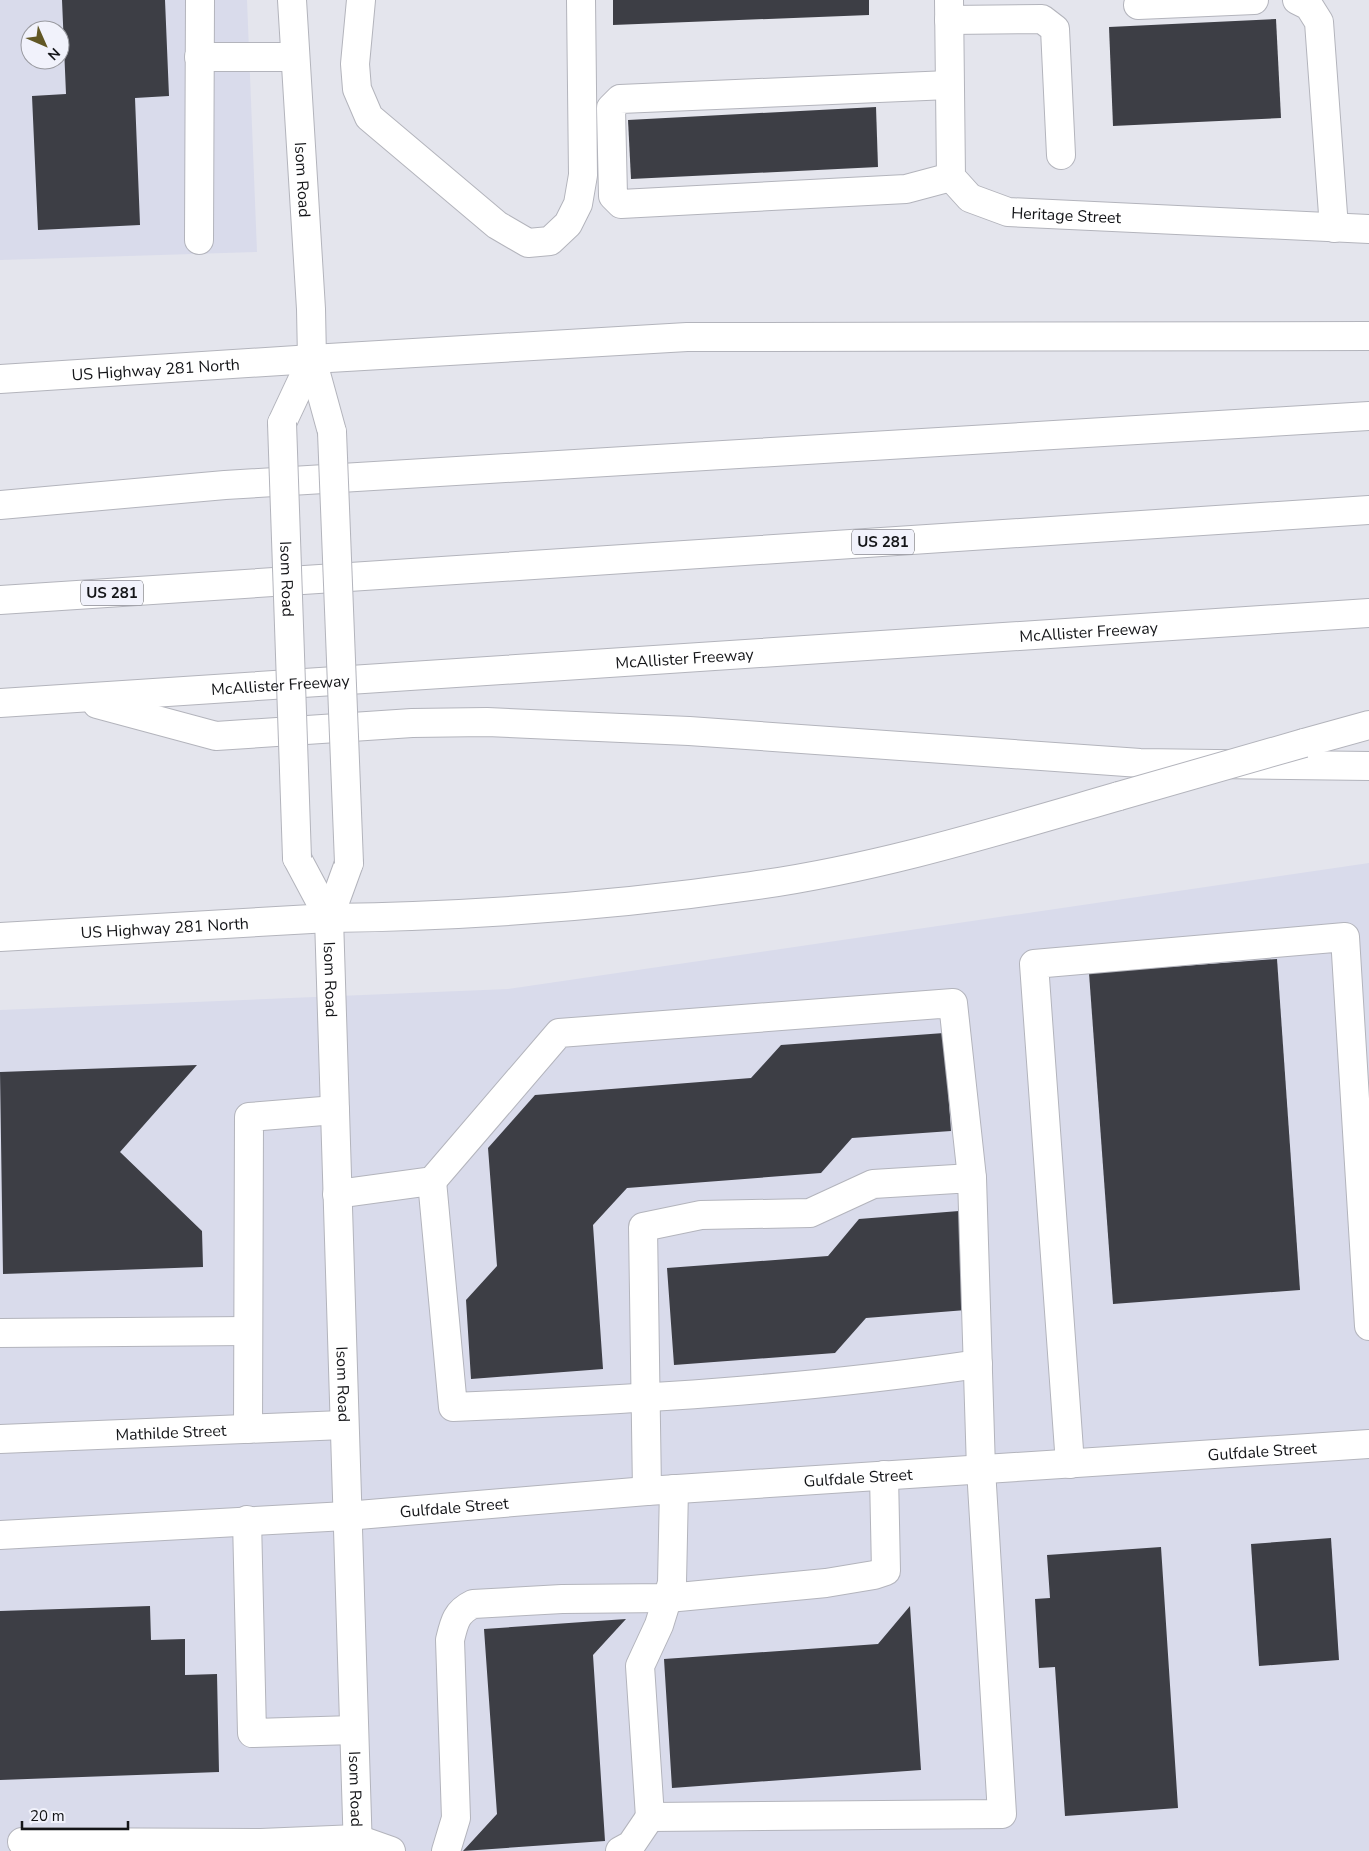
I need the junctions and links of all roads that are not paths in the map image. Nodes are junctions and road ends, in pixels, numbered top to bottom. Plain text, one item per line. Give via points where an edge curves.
1 (200, 0) edge
2 (292, 0) edge
3 (361, 0) edge
4 (581, 0) edge
5 (1254, 0) edge
6 (1297, 0) edge
7 (1138, 5) dead end
8 (949, 10) edge
9 (200, 57) junction
10 (294, 58) junction
11 (949, 84) junction
12 (1061, 155) dead end
13 (951, 177) junction
14 (1334, 228) junction
15 (1369, 229) edge
16 (199, 240) dead end
17 (1369, 336) edge
18 (312, 359) junction
19 (0, 379) edge
20 (1369, 416) edge
21 (0, 505) edge
22 (1369, 510) edge
23 (0, 600) edge
24 (1369, 614) edge
25 (72, 698) junction
26 (0, 703) edge
27 (1369, 725) edge
28 (1369, 766) edge
29 (329, 918) junction
30 (0, 937) edge
31 (335, 1110) junction
32 (972, 1178) junction
33 (432, 1181) junction
34 (337, 1194) junction
35 (1369, 1326) edge
36 (248, 1331) junction
37 (0, 1333) edge
38 (978, 1364) junction
39 (646, 1399) junction
40 (343, 1425) junction
41 (248, 1429) junction
42 (0, 1439) edge
43 (1369, 1444) edge
44 (1070, 1464) junction
45 (981, 1469) junction
46 (884, 1475) junction
47 (674, 1489) junction
48 (647, 1491) junction
49 (346, 1516) junction
50 (247, 1520) junction
51 (0, 1535) edge
52 (668, 1598) junction
53 (354, 1730) junction
54 (650, 1817) junction
55 (22, 1842) dead end
56 (358, 1845) edge
57 (261, 1847) edge
58 (391, 1851) edge
59 (446, 1851) edge
60 (620, 1851) edge

1 - 9 main road
2 - 10 main road, Isom Road
3 - 4 main road via 355,64 357,89 369,117 497,225 528,243 550,241 568,224 578,204 583,175
5 - 7 main road
6 - 14 main road via 1310,6 1319,22
8 - 11 main road
8 - 12 main road via 1042,19 1056,29
9 - 10 main road
9 - 16 main road
10 - 18 main road, Isom Road
11 - 13 main road
11 - 13 main road via 620,99 611,108 613,196 621,204 906,189
13 - 14 main road, Heritage Street via 970,198 1008,212
14 - 15 main road, Heritage Street
17 - 18 main road, US Highway 281 North via 687,337
18 - 19 main road, US Highway 281 North
18 - 29 main road, Isom Road, bridge via 332,432 350,863
18 - 29 main road, Isom Road, bridge via 282,423 297,858
20 - 21 main road via 225,485
22 - 23 main road, US 281
24 - 25 main road, McAllister Freeway
25 - 26 main road, McAllister Freeway
25 - 28 main road via 216,736 412,723 487,722 689,731 1140,763
27 - 29 main road, US Highway 281 North, bridge via 918,851 752,886 558,907
29 - 30 main road, US Highway 281 North
29 - 31 main road, Isom Road
31 - 34 main road, Isom Road
31 - 36 main road via 248,1117
32 - 33 main road via 953,1003 559,1033
32 - 38 main road
32 - 39 main road via 873,1184 810,1212 701,1215 643,1228
33 - 34 main road
33 - 39 main road via 453,1407
34 - 40 main road, Isom Road
35 - 44 main road via 1345,937 1034,964
36 - 37 main road
36 - 41 main road
38 - 39 main road via 882,1378
38 - 45 main road
39 - 48 main road
40 - 41 main road, Mathilde Street
40 - 49 main road, Isom Road
41 - 42 main road, Mathilde Street
43 - 44 main road, Gulfdale Street
44 - 45 main road, Gulfdale Street
45 - 46 main road, Gulfdale Street
45 - 54 main road via 1002,1814
46 - 47 main road, Gulfdale Street
46 - 52 main road via 886,1571 826,1583
47 - 48 main road, Gulfdale Street
47 - 52 main road via 672,1583
48 - 49 main road, Gulfdale Street
49 - 50 main road, Gulfdale Street
49 - 53 main road, Isom Road
50 - 51 main road, Gulfdale Street via 193,1526
50 - 53 main road via 252,1733
52 - 54 main road via 640,1666
52 - 59 main road via 473,1604 456,1617 450,1640 456,1818
53 - 56 main road, Isom Road
54 - 60 main road via 631,1845
55 - 57 main road
56 - 57 main road
56 - 58 main road

